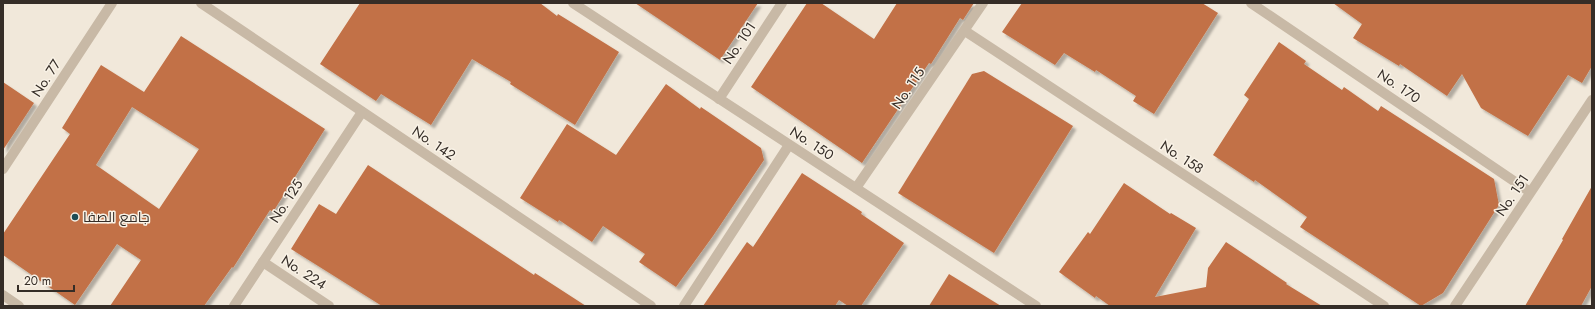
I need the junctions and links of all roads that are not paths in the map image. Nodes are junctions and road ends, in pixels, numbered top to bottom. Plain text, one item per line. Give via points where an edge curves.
1 (112, 3) edge
2 (201, 3) edge
3 (573, 3) edge
4 (782, 3) edge
5 (984, 3) edge
6 (1251, 3) edge
7 (965, 30) junction
8 (719, 98) junction
9 (1592, 100) edge
10 (362, 112) junction
11 (789, 145) junction
12 (3, 169) edge
13 (856, 188) junction
14 (1530, 192) junction
15 (263, 262) junction
16 (3, 296) edge
17 (19, 306) edge
18 (234, 306) edge
19 (330, 306) edge
20 (651, 306) edge
21 (684, 306) edge
22 (1036, 306) edge
23 (1384, 306) edge
24 (1455, 306) edge

1 - 12 street, No. 77
2 - 10 street, No. 142
3 - 8 street, No. 150
4 - 8 street, No. 101
5 - 7 street, No. 115
6 - 14 street, No. 170
7 - 13 street, No. 115
7 - 23 street, No. 158
8 - 11 street, No. 150
9 - 14 street, No. 151
10 - 15 street, No. 125
10 - 20 street, No. 142
11 - 13 street, No. 150
11 - 21 street
13 - 22 street, No. 150
14 - 24 street, No. 151
15 - 18 street, No. 125
15 - 19 street, No. 224
16 - 17 street

